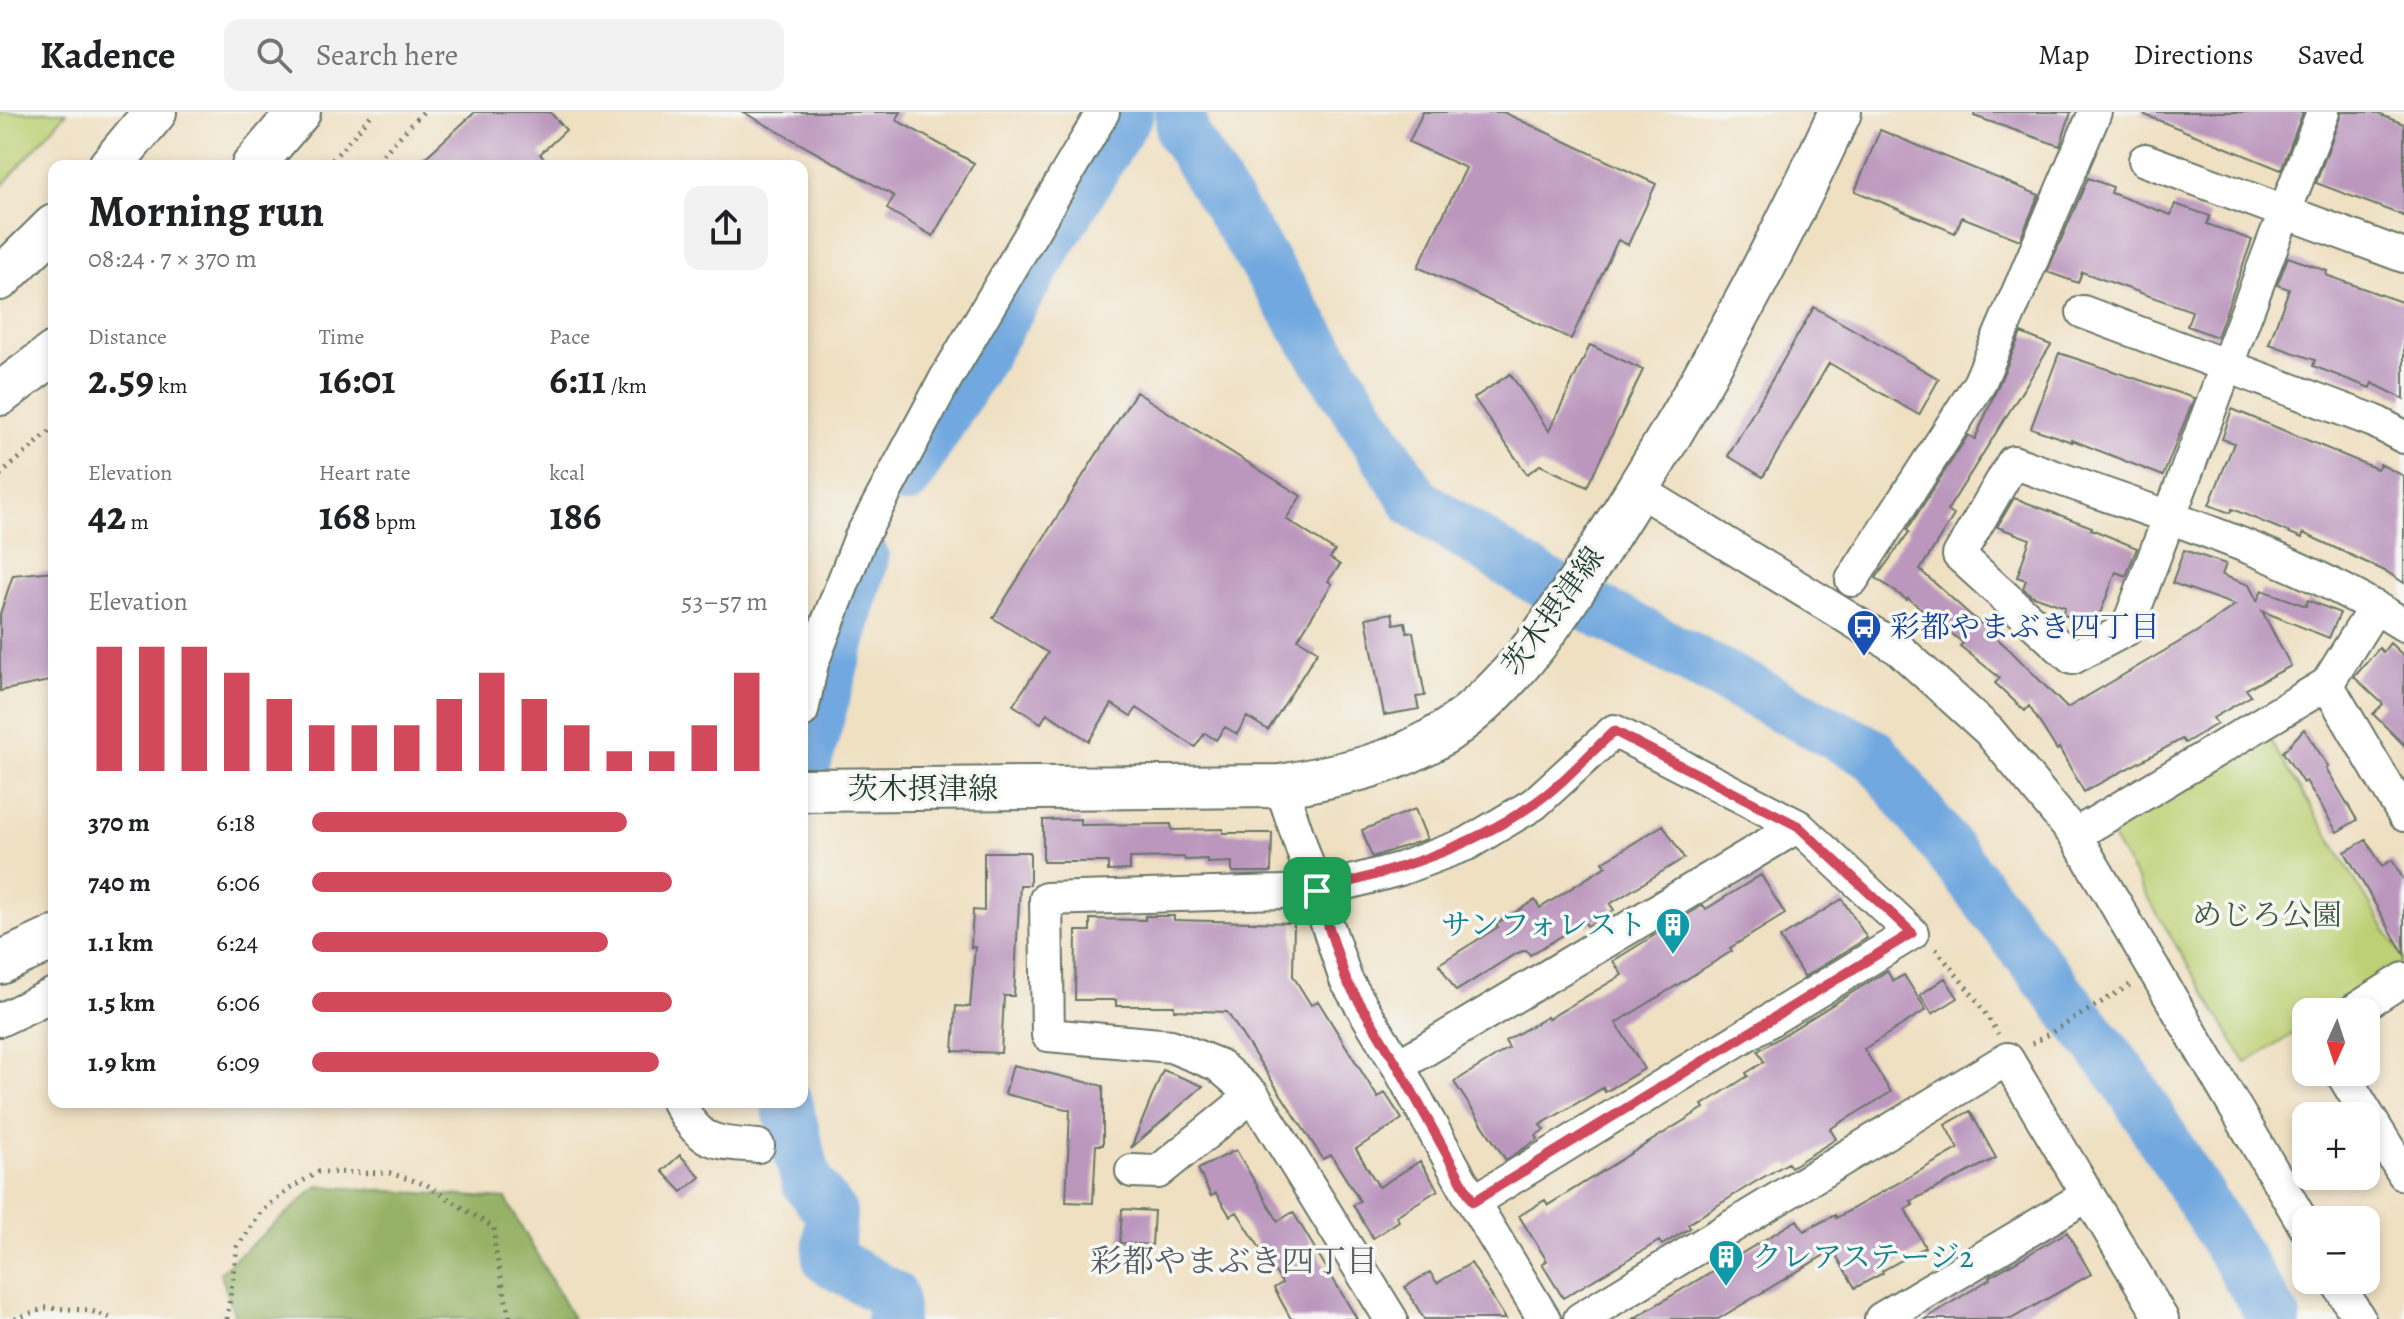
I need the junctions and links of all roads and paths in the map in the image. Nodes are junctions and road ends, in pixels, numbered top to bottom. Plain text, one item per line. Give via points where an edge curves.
1 (148, 112) edge
2 (155, 112) edge
3 (299, 112) edge
4 (374, 112) edge
5 (423, 112) edge
6 (1103, 112) edge
7 (1840, 112) edge
8 (2095, 112) edge
9 (2323, 112) edge
10 (114, 160) edge
11 (115, 160) edge
12 (258, 160) edge
13 (332, 160) edge
14 (378, 160) edge
15 (2145, 160) dead end
16 (2285, 211) junction
17 (48, 232) edge
18 (2404, 256) edge
19 (0, 279) edge
20 (2083, 312) dead end
21 (48, 358) edge
22 (2226, 366) junction
23 (0, 394) edge
24 (48, 433) edge
25 (2404, 437) edge
26 (0, 475) edge
27 (1637, 489) junction
28 (2168, 519) junction
29 (1852, 580) dead end
30 (2375, 607) junction
31 (2404, 625) edge
32 (808, 682) edge
33 (2327, 684) junction
34 (1281, 786) junction
35 (808, 790) edge
36 (2404, 815) edge
37 (1798, 826) junction
38 (2075, 835) junction
39 (1317, 891) junction
40 (48, 941) edge
41 (1932, 944) dead end
42 (0, 963) edge
43 (2404, 979) edge
44 (2130, 985) dead end
45 (48, 997) edge
46 (2374, 998) edge
47 (0, 1020) edge
48 (1990, 1020) dead end
49 (2007, 1059) junction
50 (1398, 1066) junction
51 (2350, 1086) edge
52 (1253, 1095) junction
53 (681, 1108) edge
54 (758, 1146) dead end
55 (1132, 1171) dead end
56 (2404, 1174) edge
57 (2088, 1195) junction
58 (1473, 1202) junction
59 (2293, 1206) edge
60 (2344, 1294) edge
61 (15, 1319) edge
62 (114, 1319) edge
63 (227, 1319) edge
64 (510, 1319) edge
65 (1391, 1319) edge
66 (1544, 1319) edge
67 (1580, 1319) edge
68 (1881, 1319) edge
69 (2162, 1319) edge
70 (2359, 1319) edge

1 - 10 main road
2 - 11 main road
3 - 12 main road
4 - 13 path
5 - 14 path
6 - 32 street via 945,380 860,539
7 - 27 main road, 茨木摂津線 via 1731,333
8 - 29 street via 1979,384
9 - 16 street
15 - 16 street
16 - 18 street
16 - 22 street
17 - 19 main road
20 - 22 street
21 - 23 main road
22 - 25 street
22 - 28 street
24 - 26 path
27 - 34 main road, 茨木摂津線 via 1535,645 1488,697 1447,731 1407,754 1352,773
27 - 38 street via 1899,649 1989,731
28 - 28 street via 2127,629 2072,658 1959,555 2013,462
28 - 30 street via 2281,560
30 - 31 street
30 - 33 street
33 - 36 street
33 - 38 street
34 - 35 main road, 茨木摂津線
34 - 39 street
37 - 39 street via 1614,731 1534,804 1467,844
37 - 50 street
37 - 58 street via 1912,933
38 - 59 street
39 - 50 street via 1346,980
39 - 52 street via 1046,899 1048,1035 1171,1046 1218,1065
40 - 42 main road
41 - 48 path
43 - 46 street
44 - 49 path
45 - 47 street
49 - 57 street
49 - 67 street
50 - 58 street
51 - 56 street
52 - 55 street via 1158,1172
52 - 65 street
53 - 54 street via 690,1125 712,1142
57 - 68 street
57 - 69 street
58 - 66 street
60 - 70 street
61 - 62 path via 45,1308 89,1310
63 - 64 path via 237,1247 263,1210 318,1172 390,1173 427,1185 494,1228

